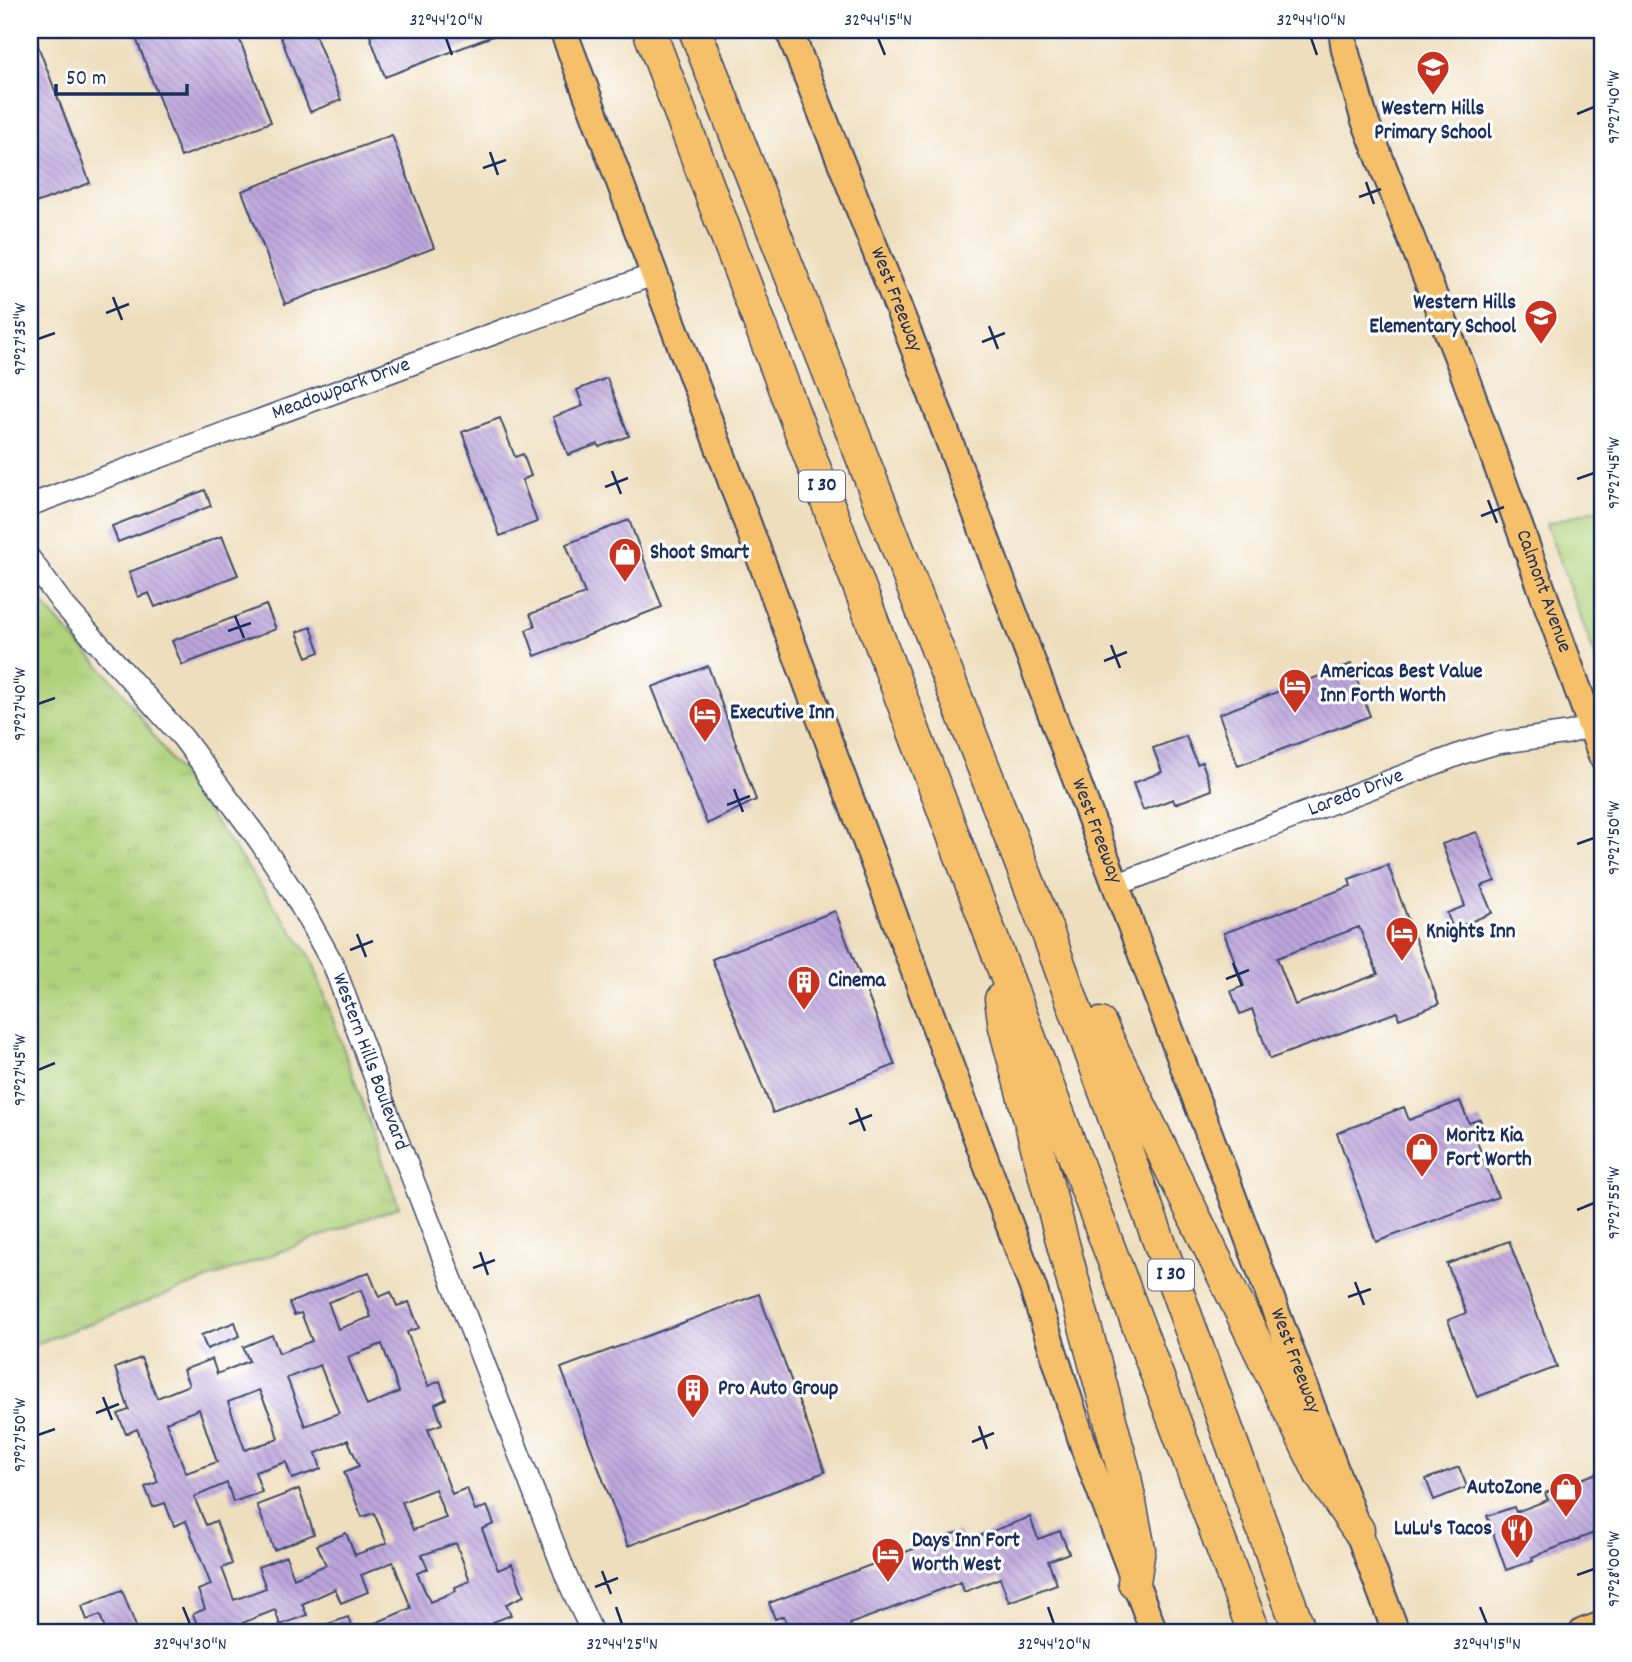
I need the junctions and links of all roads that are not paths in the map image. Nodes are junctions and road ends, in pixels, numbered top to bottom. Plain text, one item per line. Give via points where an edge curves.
1 (563, 30) edge
2 (649, 30) edge
3 (695, 30) edge
4 (789, 30) edge
5 (1342, 30) edge
6 (654, 274) junction
7 (30, 505) edge
8 (30, 559) edge
9 (1597, 725) edge
10 (1602, 756) edge
11 (1116, 886) junction
12 (1042, 917) junction
13 (995, 942) junction
14 (1358, 1530) junction
15 (1134, 1583) junction
16 (1602, 1625) edge
17 (592, 1632) edge
18 (1154, 1632) edge
19 (1254, 1632) edge
20 (1300, 1632) edge
21 (1396, 1632) edge
22 (1583, 1632) edge

1 - 6 main road
2 - 13 highway, I 30
3 - 12 highway, I 30
4 - 11 main road, West Freeway
5 - 9 main road, Calmont Avenue via 1364,118
6 - 7 street, Meadowpark Drive
6 - 15 main road via 1029,1277
8 - 17 street, Western Hills Boulevard via 62,603 198,758 259,840 334,966
9 - 10 main road, Calmont Avenue
9 - 11 street, Laredo Drive via 1463,753
11 - 14 main road, West Freeway
12 - 14 highway via 1079,975 1322,1477
12 - 20 highway, I 30
13 - 15 highway via 1004,1027 1124,1472 1139,1549
13 - 19 highway, I 30
14 - 21 main road, West Freeway
15 - 18 main road
16 - 22 main road

